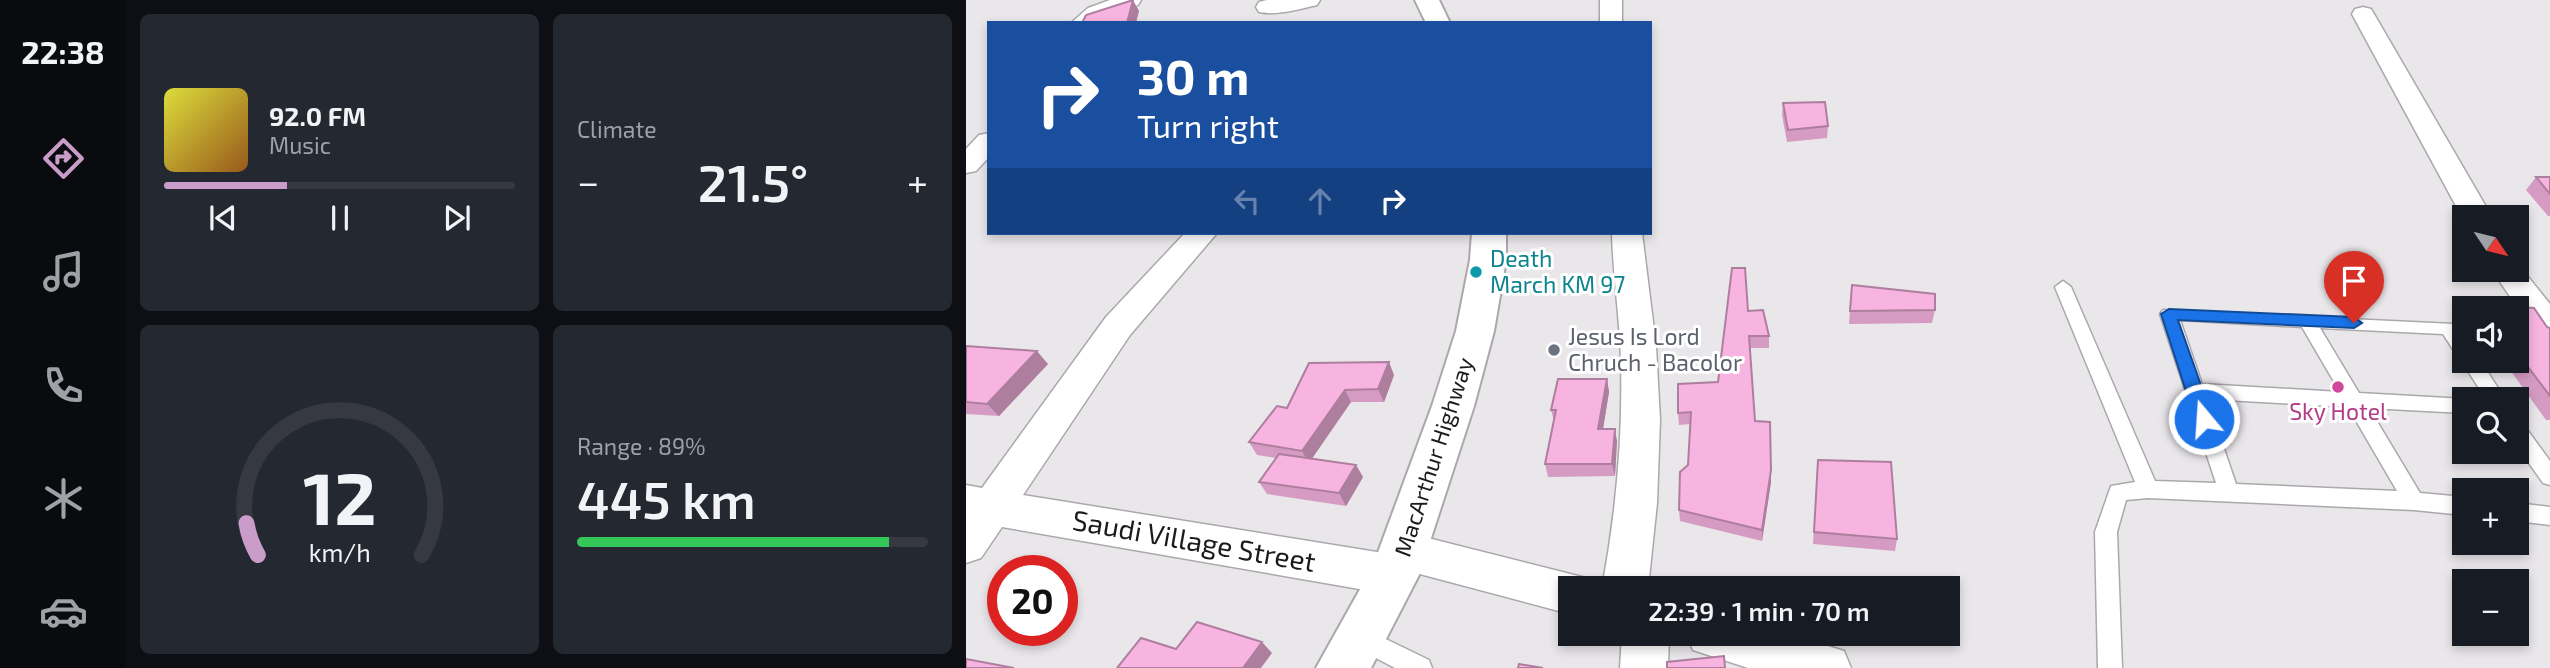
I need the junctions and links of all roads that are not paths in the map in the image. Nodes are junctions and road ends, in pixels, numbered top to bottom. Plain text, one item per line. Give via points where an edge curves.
1 (1130, 0) edge
2 (1309, 0) edge
3 (1427, 0) edge
4 (1611, 0) edge
5 (1268, 10) edge
6 (2363, 14) dead end
7 (1085, 21) edge
8 (1437, 21) edge
9 (1612, 21) edge
10 (987, 143) edge
11 (966, 165) edge
12 (987, 176) edge
13 (966, 177) edge
14 (2470, 205) edge
15 (1200, 235) edge
16 (1489, 235) edge
17 (1627, 235) edge
18 (2517, 282) edge
19 (2063, 286) dead end
20 (2307, 321) junction
21 (2550, 329) edge
22 (2452, 333) edge
23 (2195, 391) junction
24 (2355, 400) junction
25 (2452, 405) edge
26 (2529, 447) edge
27 (2550, 477) edge
28 (2148, 489) junction
29 (2229, 493) junction
30 (2414, 501) junction
31 (980, 505) edge
32 (2452, 505) edge
33 (2529, 514) edge
34 (2550, 516) edge
35 (966, 544) edge
36 (1399, 563) junction
37 (1627, 576) edge
38 (1558, 591) edge
39 (1645, 646) edge
40 (1751, 646) edge
41 (1352, 653) edge
42 (1420, 668) edge
43 (1644, 668) edge
44 (1827, 668) edge
45 (2110, 668) edge

1 - 7 street
2 - 5 street
3 - 8 main road
4 - 9 street
6 - 14 street
10 - 11 street
12 - 13 street
15 - 31 street via 1118,326 1035,443
16 - 36 main road, MacArthur Highway via 1475,331
17 - 37 street via 1639,364 1641,450
18 - 21 street
19 - 28 lane
20 - 22 lane via 2448,327
20 - 23 lane via 2169,314
20 - 24 lane
23 - 24 lane
23 - 29 lane
24 - 25 lane
24 - 30 lane
26 - 27 lane
28 - 29 lane
28 - 45 lane via 2118,492 2105,531
29 - 30 lane
30 - 32 lane
31 - 35 street
31 - 36 street, Saudi Village Street
33 - 34 lane
36 - 38 street, Saudi Village Street
36 - 41 main road, MacArthur Highway
39 - 43 street
40 - 44 street
41 - 42 lane

